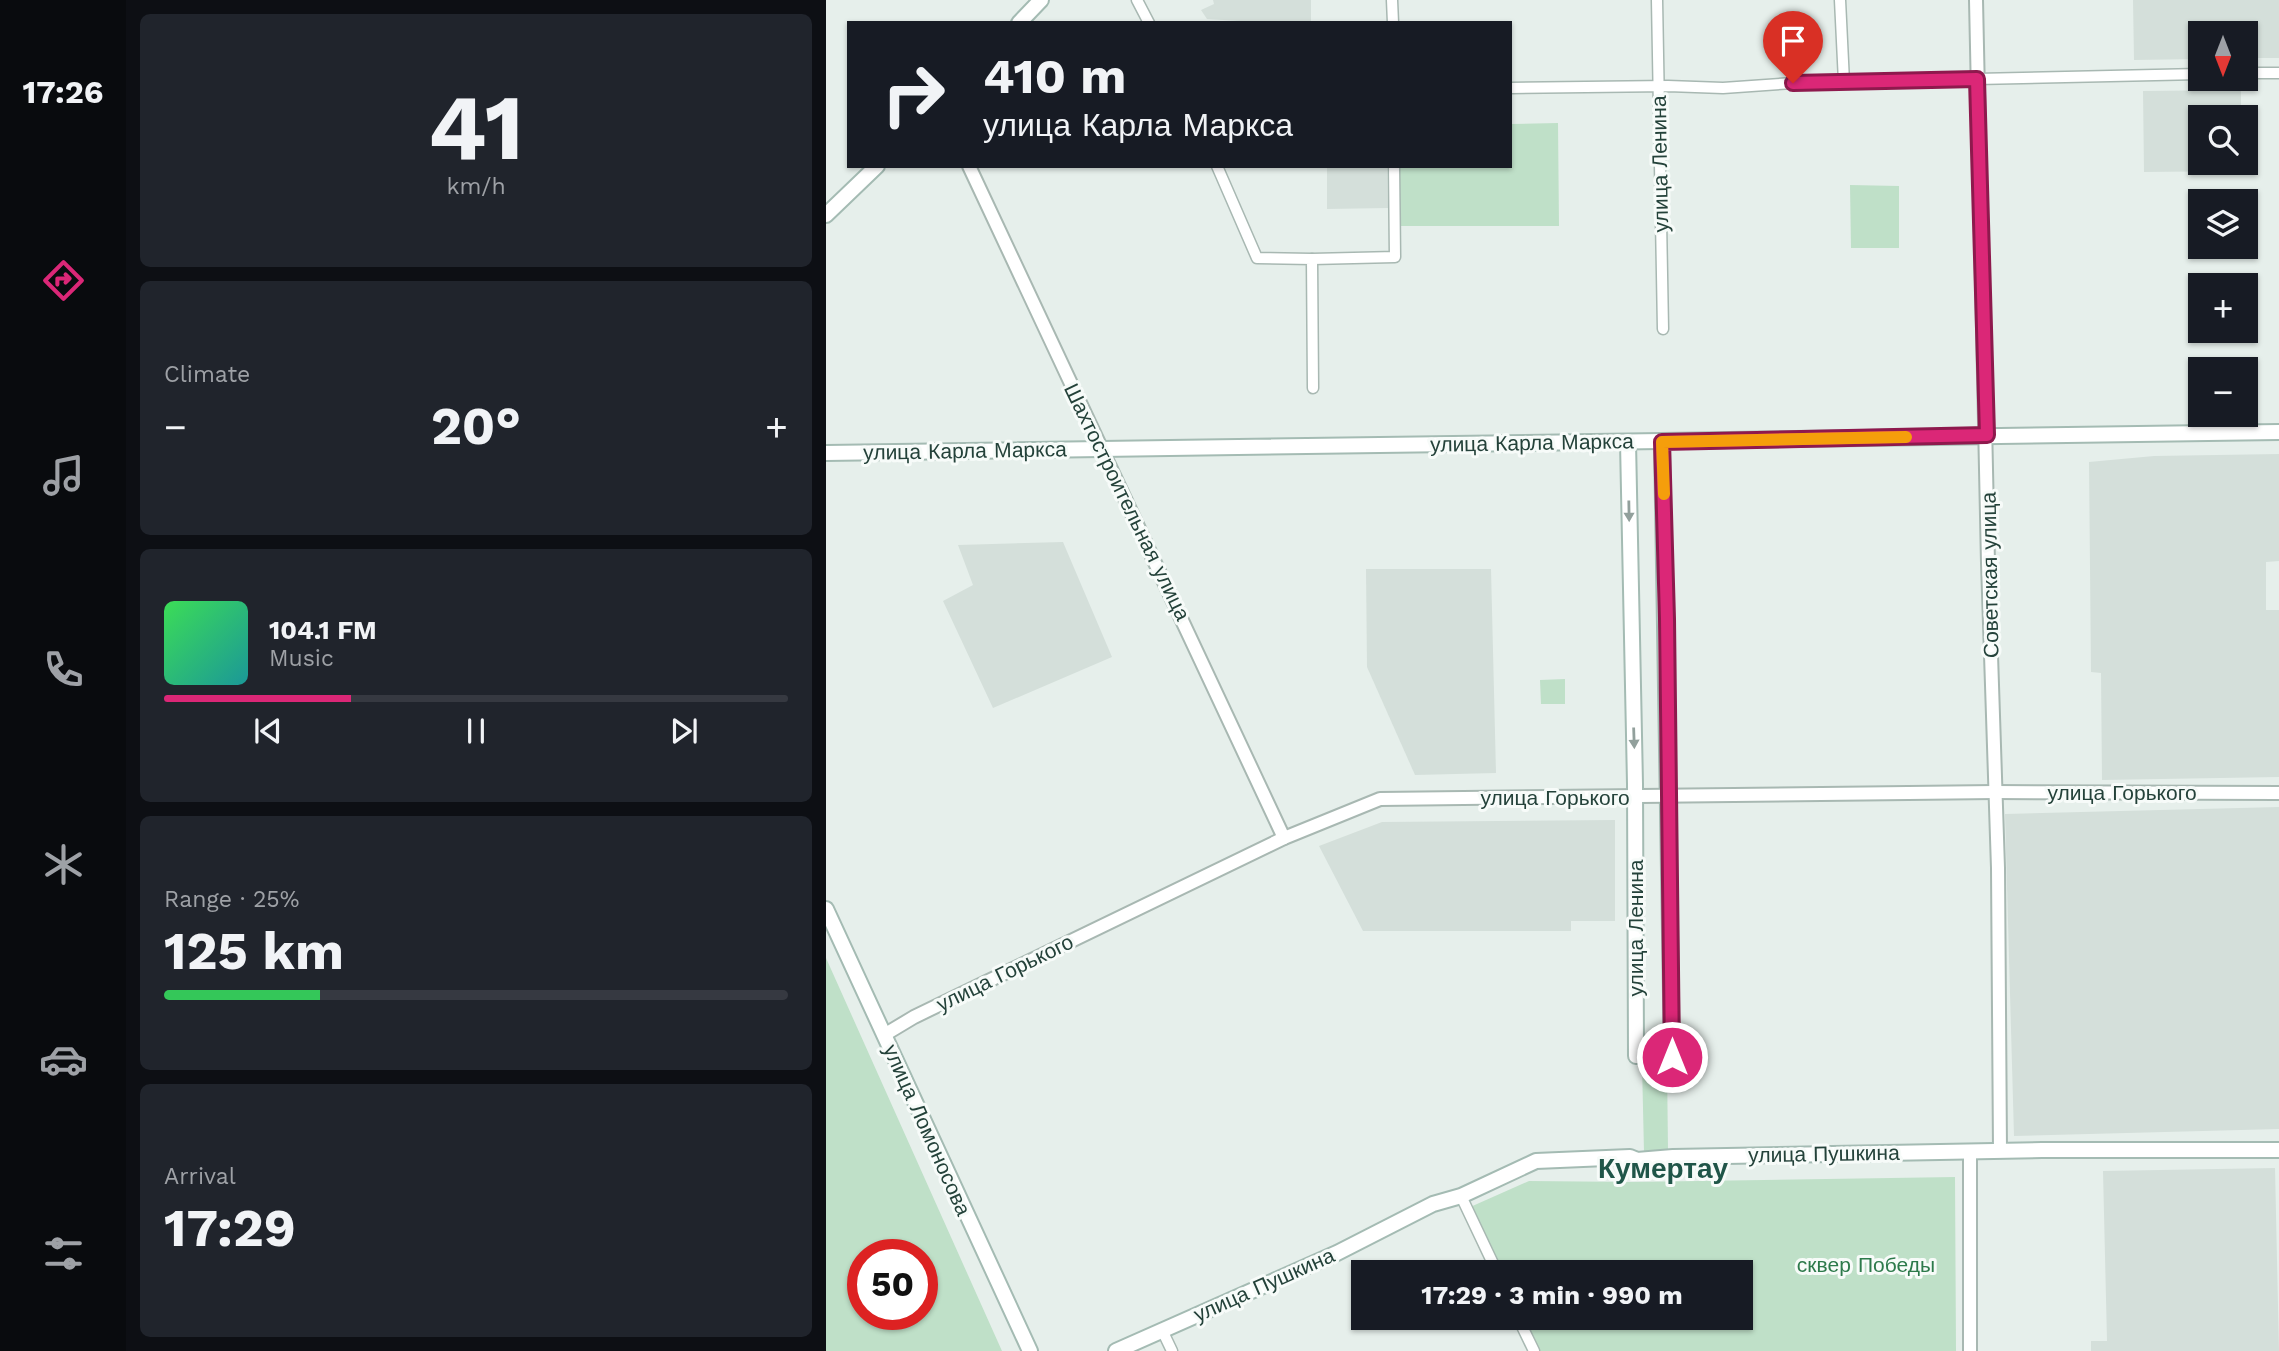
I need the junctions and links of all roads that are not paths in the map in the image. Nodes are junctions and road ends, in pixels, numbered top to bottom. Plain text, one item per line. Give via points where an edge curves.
1 (1041, 0) edge
2 (1137, 0) edge
3 (1392, 0) edge
4 (1657, 0) edge
5 (1840, 0) edge
6 (1976, 0) edge
7 (1021, 21) edge
8 (1148, 21) edge
9 (1393, 21) edge
10 (2258, 73) edge
11 (2279, 73) edge
12 (2188, 74) edge
13 (1977, 79) junction
14 (1844, 82) junction
15 (1659, 86) junction
16 (1512, 88) edge
17 (875, 168) edge
18 (970, 168) edge
19 (1218, 168) edge
20 (1394, 168) edge
21 (826, 215) edge
22 (1312, 259) junction
23 (1663, 329) dead end
24 (1313, 388) dead end
25 (2279, 432) edge
26 (1987, 435) junction
27 (1628, 442) junction
28 (1662, 442) junction
29 (1102, 450) junction
30 (826, 453) edge
31 (1995, 792) junction
32 (2279, 793) edge
33 (1668, 796) junction
34 (1636, 797) junction
35 (1284, 838) junction
36 (826, 909) edge
37 (884, 1035) junction
38 (2279, 1150) edge
39 (1970, 1151) junction
40 (2000, 1151) junction
41 (1461, 1196) junction
42 (1491, 1260) edge
43 (1163, 1330) junction
44 (1524, 1330) edge
45 (1030, 1351) edge
46 (1116, 1351) edge
47 (1172, 1351) edge
48 (1534, 1351) edge
49 (1970, 1351) edge

1 - 7 main road
2 - 8 street
3 - 9 street
4 - 15 street, улица Ленина
5 - 14 street
6 - 13 street, Советская улица
10 - 11 street
12 - 13 street
13 - 14 street
13 - 26 street, Советская улица
14 - 15 street
15 - 16 street
15 - 23 street, улица Ленина
17 - 21 main road
18 - 29 street, Шахтостроительная улица
19 - 22 street via 1257,258
20 - 22 street via 1395,257
22 - 24 street
25 - 26 main road, улица Карла Маркса
26 - 28 main road, улица Карла Маркса
26 - 31 street, Советская улица
27 - 28 main road, улица Карла Маркса
27 - 29 main road, улица Карла Маркса
27 -> 34 main road, улица Ленина
28 - 33 main road, улица Ленина
29 - 30 main road, улица Карла Маркса
29 - 35 street, Шахтостроительная улица
31 - 32 street, улица Горького
31 - 33 street, улица Горького
31 - 40 street, Советская улица
33 - 34 street, улица Горького
33 - 34 main road, улица Ленина via 1672,1057 1636,1056
34 - 35 street, улица Горького via 1380,799
35 - 37 street, улица Горького
36 - 37 main road, улица Ломоносова
37 - 45 main road, улица Ломоносова
38 - 40 main road, улица Пушкина
39 - 40 main road, улица Пушкина
39 - 41 main road, улица Пушкина via 1536,1161
39 - 49 street
41 - 42 street
41 - 43 main road, улица Пушкина via 1433,1204
43 - 46 main road, улица Пушкина
43 - 47 street
44 - 48 street

